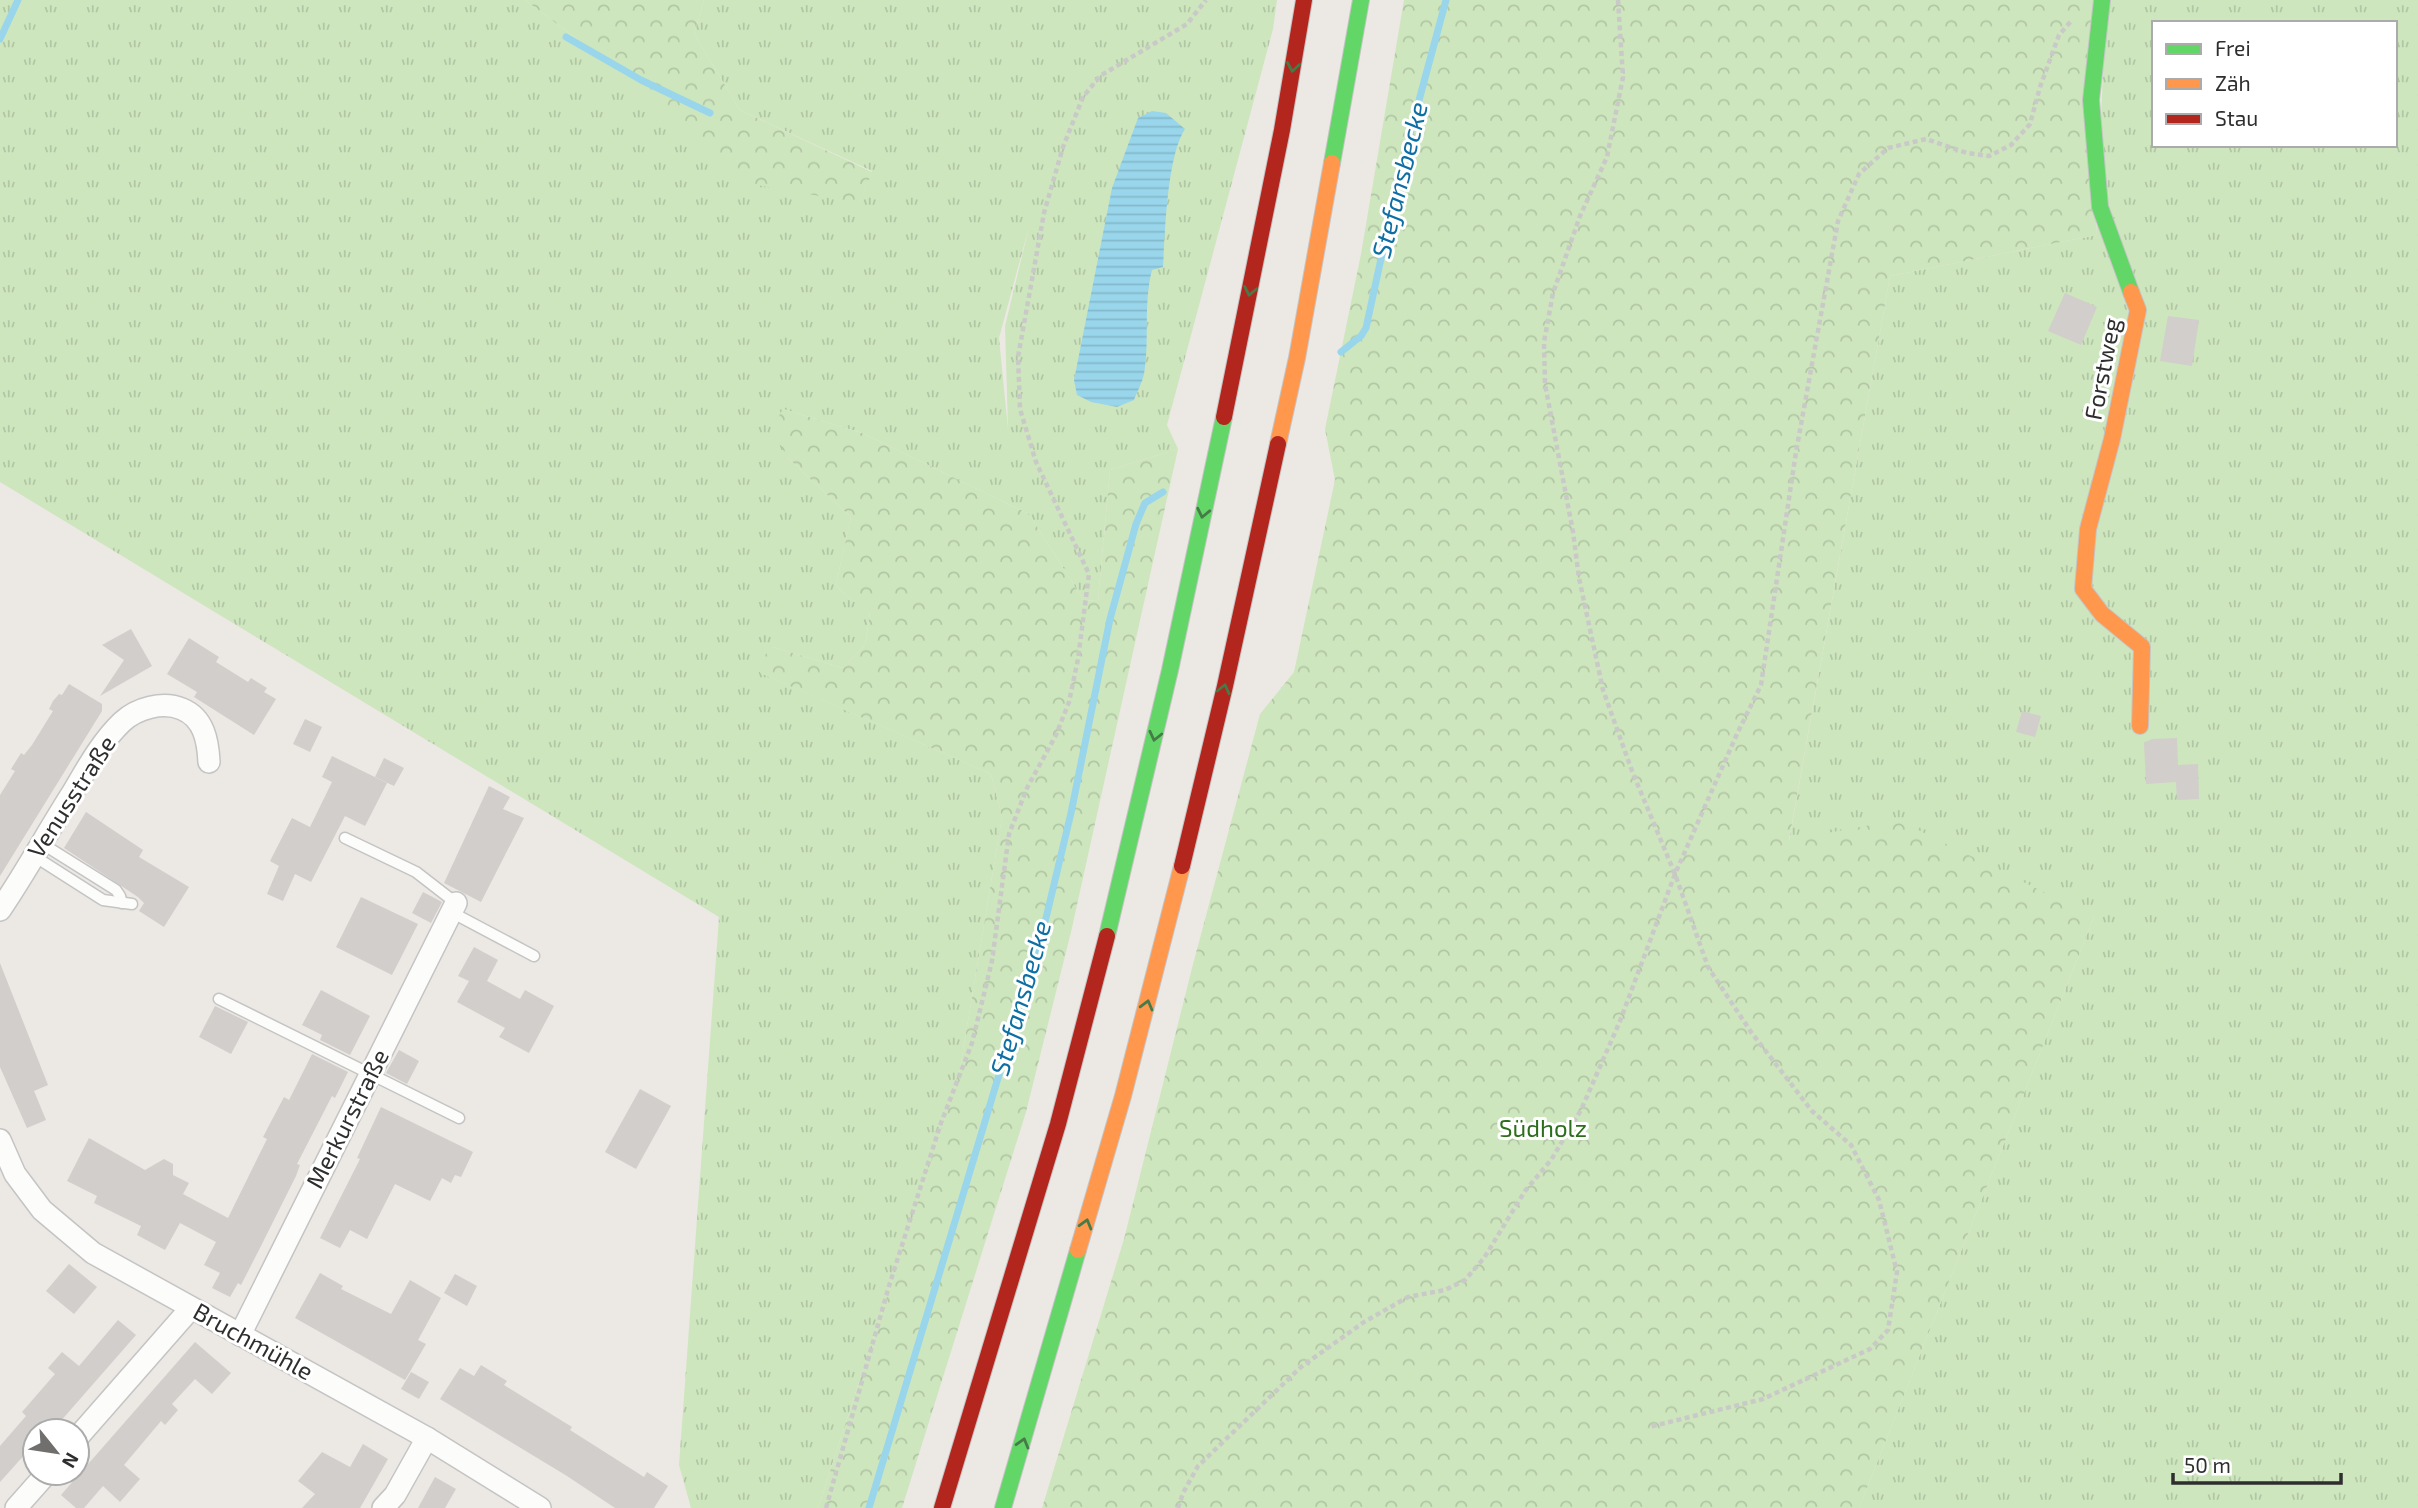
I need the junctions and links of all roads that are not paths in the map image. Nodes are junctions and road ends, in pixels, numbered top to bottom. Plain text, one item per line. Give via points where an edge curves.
1 (1304, 0) edge
2 (1361, 0) edge
3 (2102, 0) edge
4 (2140, 726) dead end
5 (209, 762) dead end
6 (345, 838) dead end
7 (37, 850) junction
8 (125, 897) dead end
9 (1, 908) edge
10 (454, 908) junction
11 (534, 956) dead end
12 (219, 999) dead end
13 (370, 1074) junction
14 (459, 1118) dead end
15 (0, 1140) edge
16 (191, 1308) junction
17 (240, 1335) junction
18 (91, 1422) edge
19 (427, 1438) junction
20 (35, 1487) edge
21 (16, 1508) edge
22 (383, 1508) edge
23 (540, 1508) edge
24 (942, 1508) edge
25 (1003, 1508) edge

1 -> 24 main road via 1233,373 1115,905 1058,1124
25 -> 2 main road via 1123,1096 1225,686 1297,358
3 - 4 main road, Forstweg via 2091,100 2100,207 2138,310 2088,529 2083,589 2102,614 2141,647
5 - 7 street, Venusstraße via 208,743 194,716 168,706 138,712 108,738
6 - 10 lane via 416,872
7 - 8 lane
7 - 9 street, Venusstraße
10 - 11 lane
10 - 13 street, Merkurstraße
12 - 13 lane
13 - 14 lane
13 - 17 street, Merkurstraße
15 - 16 street, Bruchmühle via 15,1174 42,1210 93,1253
16 - 17 street, Bruchmühle
16 - 18 street
17 - 19 street, Bruchmühle
19 - 22 street
19 - 23 street, Bruchmühle
20 - 21 street

